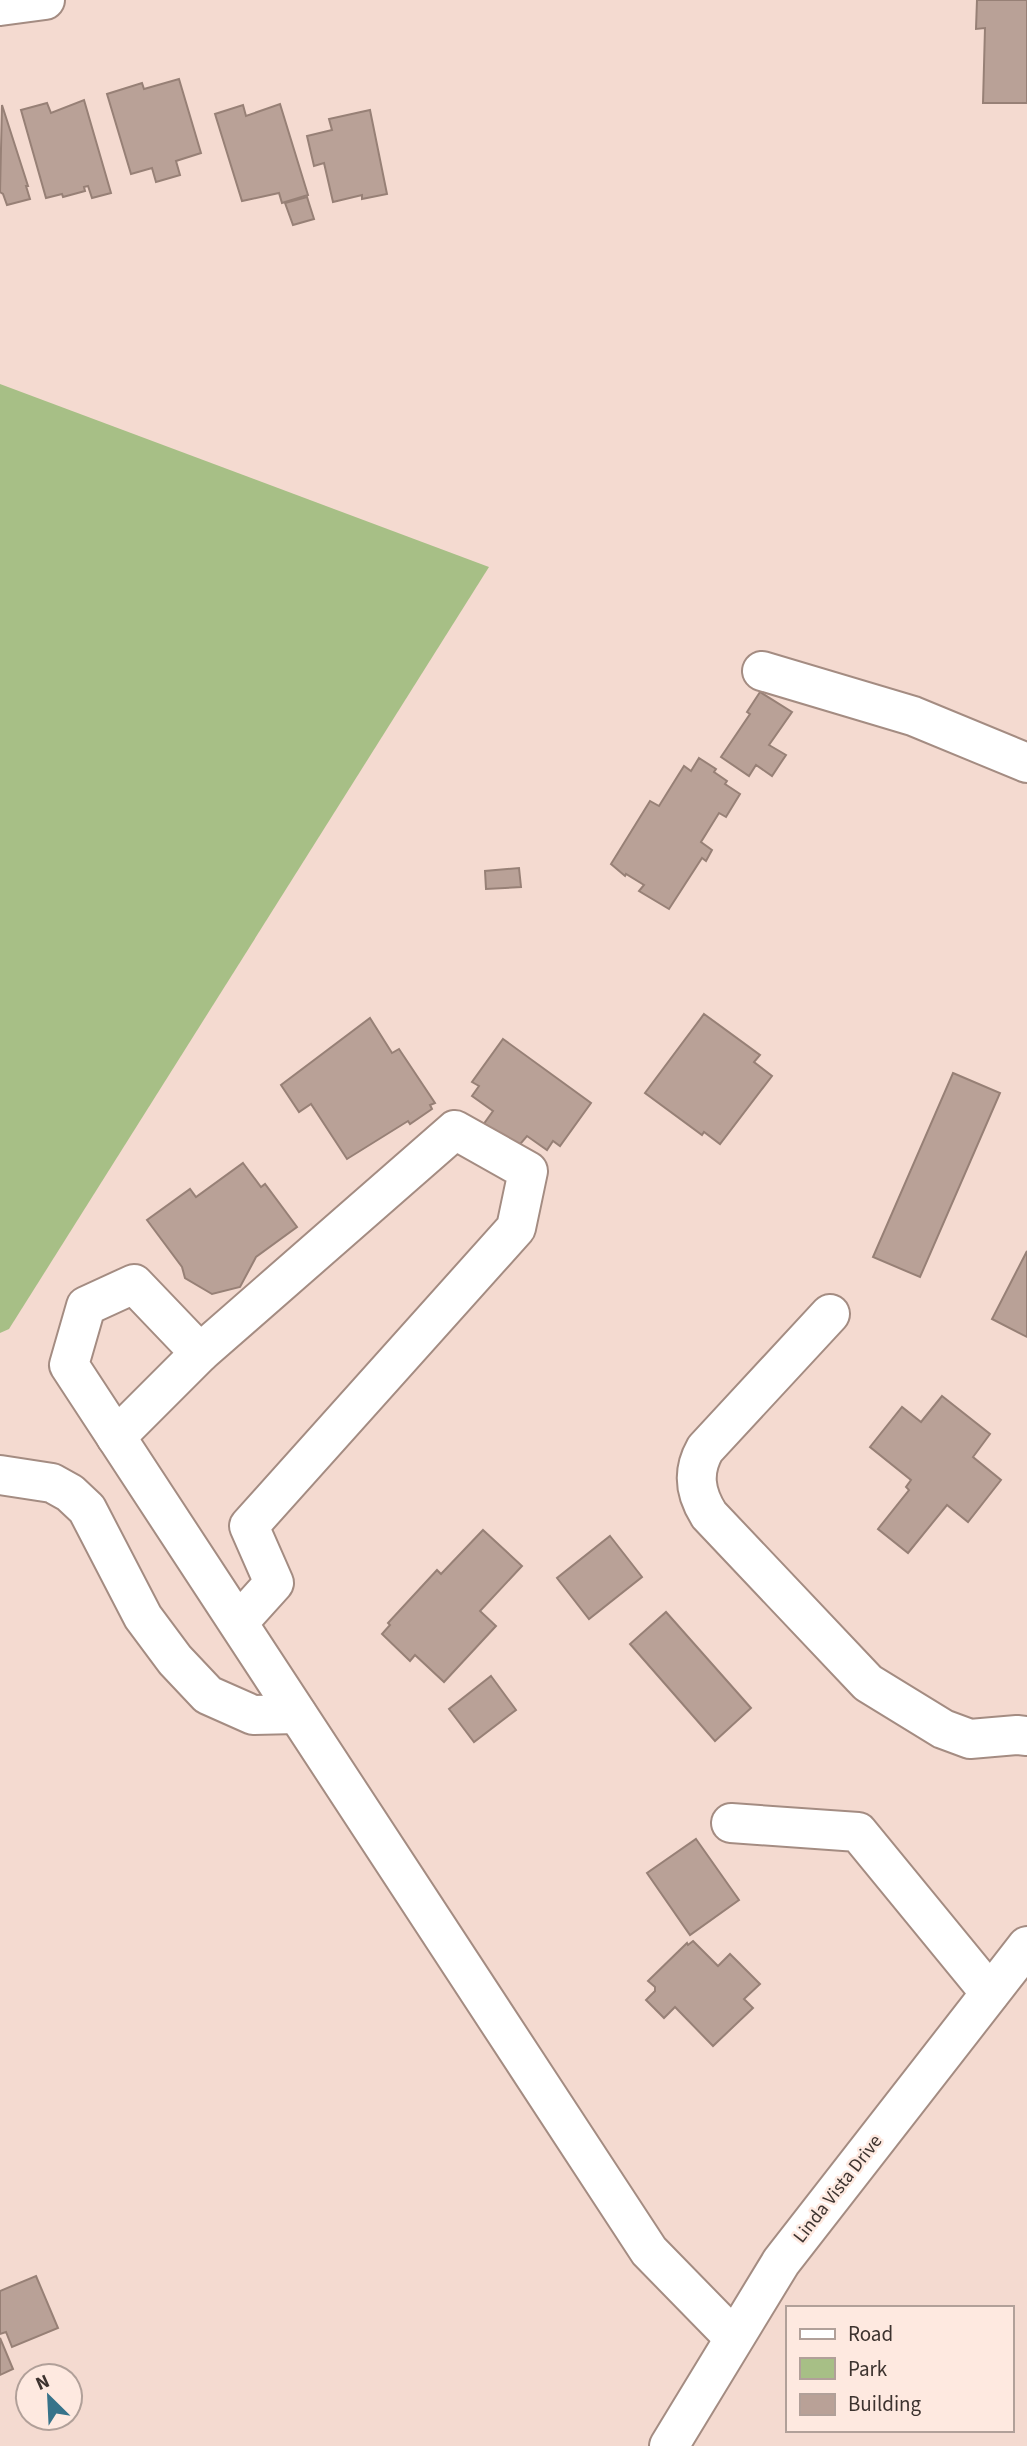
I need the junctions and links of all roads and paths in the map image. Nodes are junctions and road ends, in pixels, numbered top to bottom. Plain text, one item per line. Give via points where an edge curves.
1 (45, 0) edge
2 (0, 6) edge
3 (762, 671) dead end
4 (1027, 763) edge
5 (830, 1314) dead end
6 (200, 1353) junction
7 (116, 1437) junction
8 (0, 1475) edge
9 (238, 1623) junction
10 (297, 1714) junction
11 (1027, 1736) edge
12 (731, 1823) dead end
13 (1027, 1946) edge
14 (990, 1993) junction
15 (734, 2338) junction
16 (669, 2446) edge

1 - 2 street
3 - 4 street via 913,716
5 - 11 street via 705,1449 695,1473 701,1502 868,1682 943,1729 970,1739
6 - 7 street
6 - 7 street via 134,1284 86,1306 69,1365
6 - 9 street via 455,1130 528,1171 516,1228 248,1526 274,1583
7 - 9 street
8 - 10 street via 52,1483 87,1509 144,1617 208,1695 253,1715
9 - 10 street
10 - 15 street via 649,2251
12 - 14 street via 858,1832
13 - 14 street, Linda Vista Drive
14 - 15 street, Linda Vista Drive via 781,2262
15 - 16 street, Linda Vista Drive

